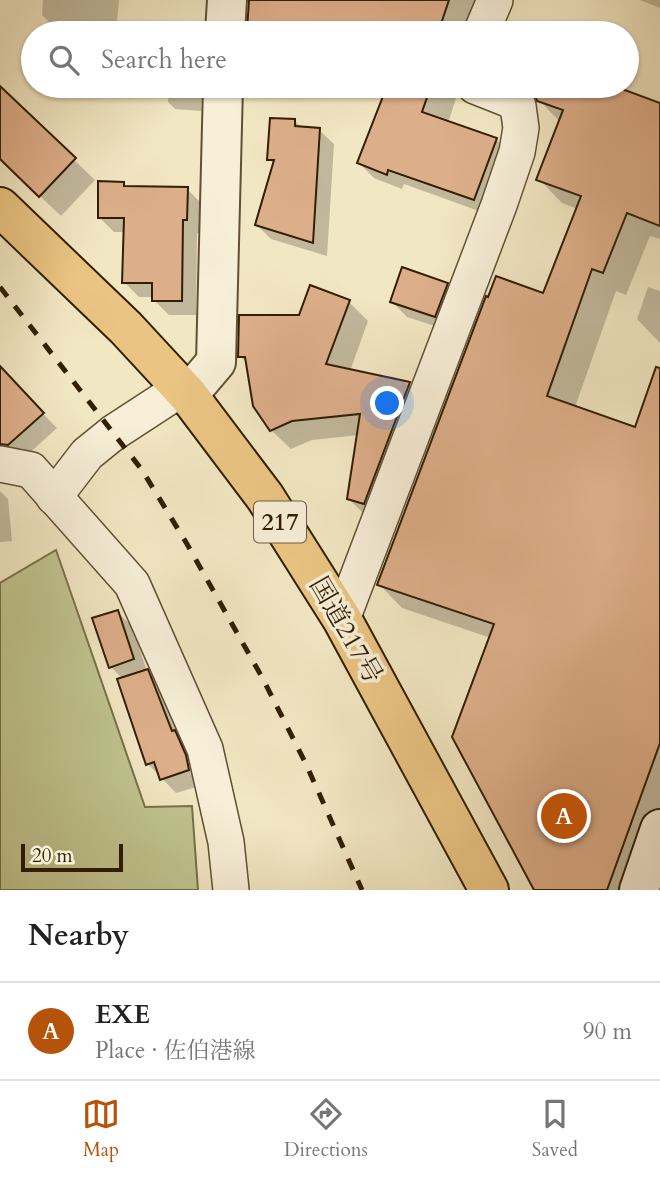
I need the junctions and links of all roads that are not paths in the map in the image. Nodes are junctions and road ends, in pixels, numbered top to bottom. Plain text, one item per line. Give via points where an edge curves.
1 (227, 0) edge
2 (495, 0) edge
3 (226, 21) edge
4 (486, 21) edge
5 (223, 98) edge
6 (506, 98) edge
7 (0, 207) edge
8 (185, 392) junction
9 (0, 464) edge
10 (54, 496) junction
11 (342, 619) junction
12 (660, 829) edge
13 (231, 890) edge
14 (489, 890) edge
15 (639, 890) edge

1 - 3 street
2 - 4 street
5 - 8 street via 216,362
6 - 11 street via 517,106 521,128 517,152
7 - 8 highway, 国道217号 / 217 via 126,328
8 - 10 street via 113,433 87,454
8 - 11 highway, 国道217号 / 217 via 265,497
9 - 10 street via 31,470
10 - 13 street via 132,584 205,749 226,842
11 - 14 highway, 国道217号 / 217
12 - 15 street

